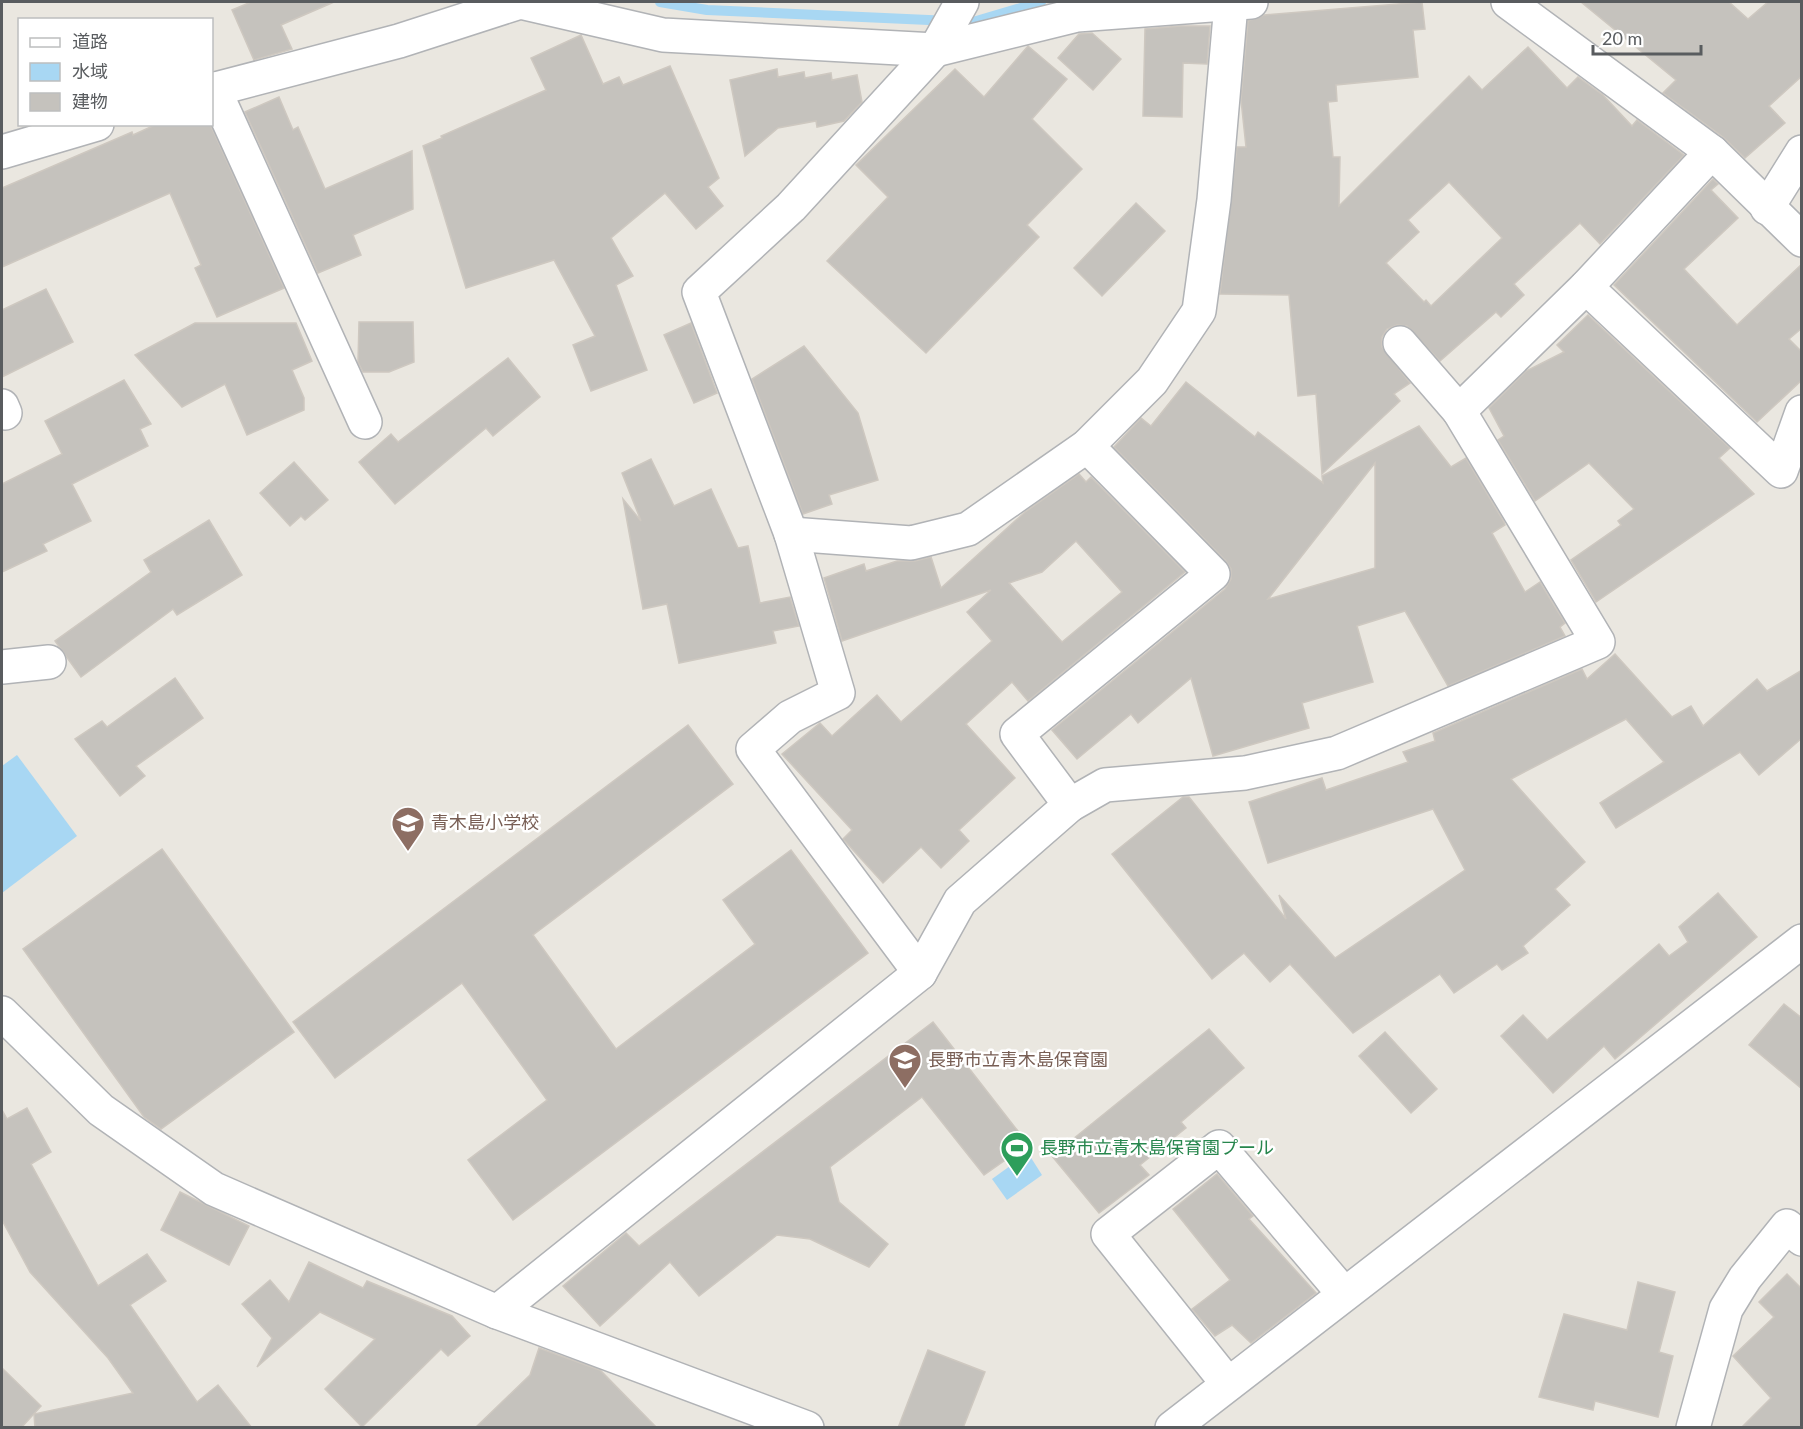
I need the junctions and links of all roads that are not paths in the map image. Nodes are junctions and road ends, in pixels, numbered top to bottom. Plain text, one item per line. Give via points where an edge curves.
1 (1508, 2) edge
2 (1241, 3) edge
3 (951, 23) edge
4 (213, 90) edge
5 (90, 126) edge
6 (2, 152) edge
7 (1712, 152) junction
8 (1802, 152) edge
9 (1767, 208) junction
10 (1802, 240) edge
11 (1586, 287) junction
12 (1400, 344) dead end
13 (1459, 411) junction
14 (1802, 412) edge
15 (365, 422) dead end
16 (1087, 446) junction
17 (791, 534) junction
18 (49, 662) dead end
19 (2, 667) edge
20 (1070, 805) junction
21 (1802, 941) edge
22 (920, 973) junction
23 (3, 1016) edge
24 (1802, 1239) edge
25 (1344, 1294) junction
26 (497, 1312) junction
27 (1228, 1384) junction
28 (807, 1428) edge
29 (1172, 1428) edge
30 (1693, 1428) edge

1 - 7 street
2 - 3 street
2 - 16 street via 1199,311 1152,381
3 - 4 street via 663,35 520,2 399,41
3 - 17 street via 791,207 699,292
4 - 15 street
5 - 6 street
7 - 9 street
7 - 11 street
8 - 9 street
9 - 10 street
11 - 13 street
11 - 14 street via 1781,471
12 - 13 street
13 - 20 street via 1598,642 1337,753 1245,773 1105,785
16 - 17 street via 968,529 911,543
16 - 20 street via 1213,574 1017,734
17 - 22 street via 838,693 790,717 753,749
18 - 19 street
20 - 22 street via 960,901
21 - 25 street
22 - 26 street
23 - 26 street via 101,1110 214,1189
24 - 30 street via 1787,1226 1745,1278 1726,1309
25 - 27 street
25 - 27 street via 1219,1147 1108,1234
26 - 28 street
27 - 29 street

